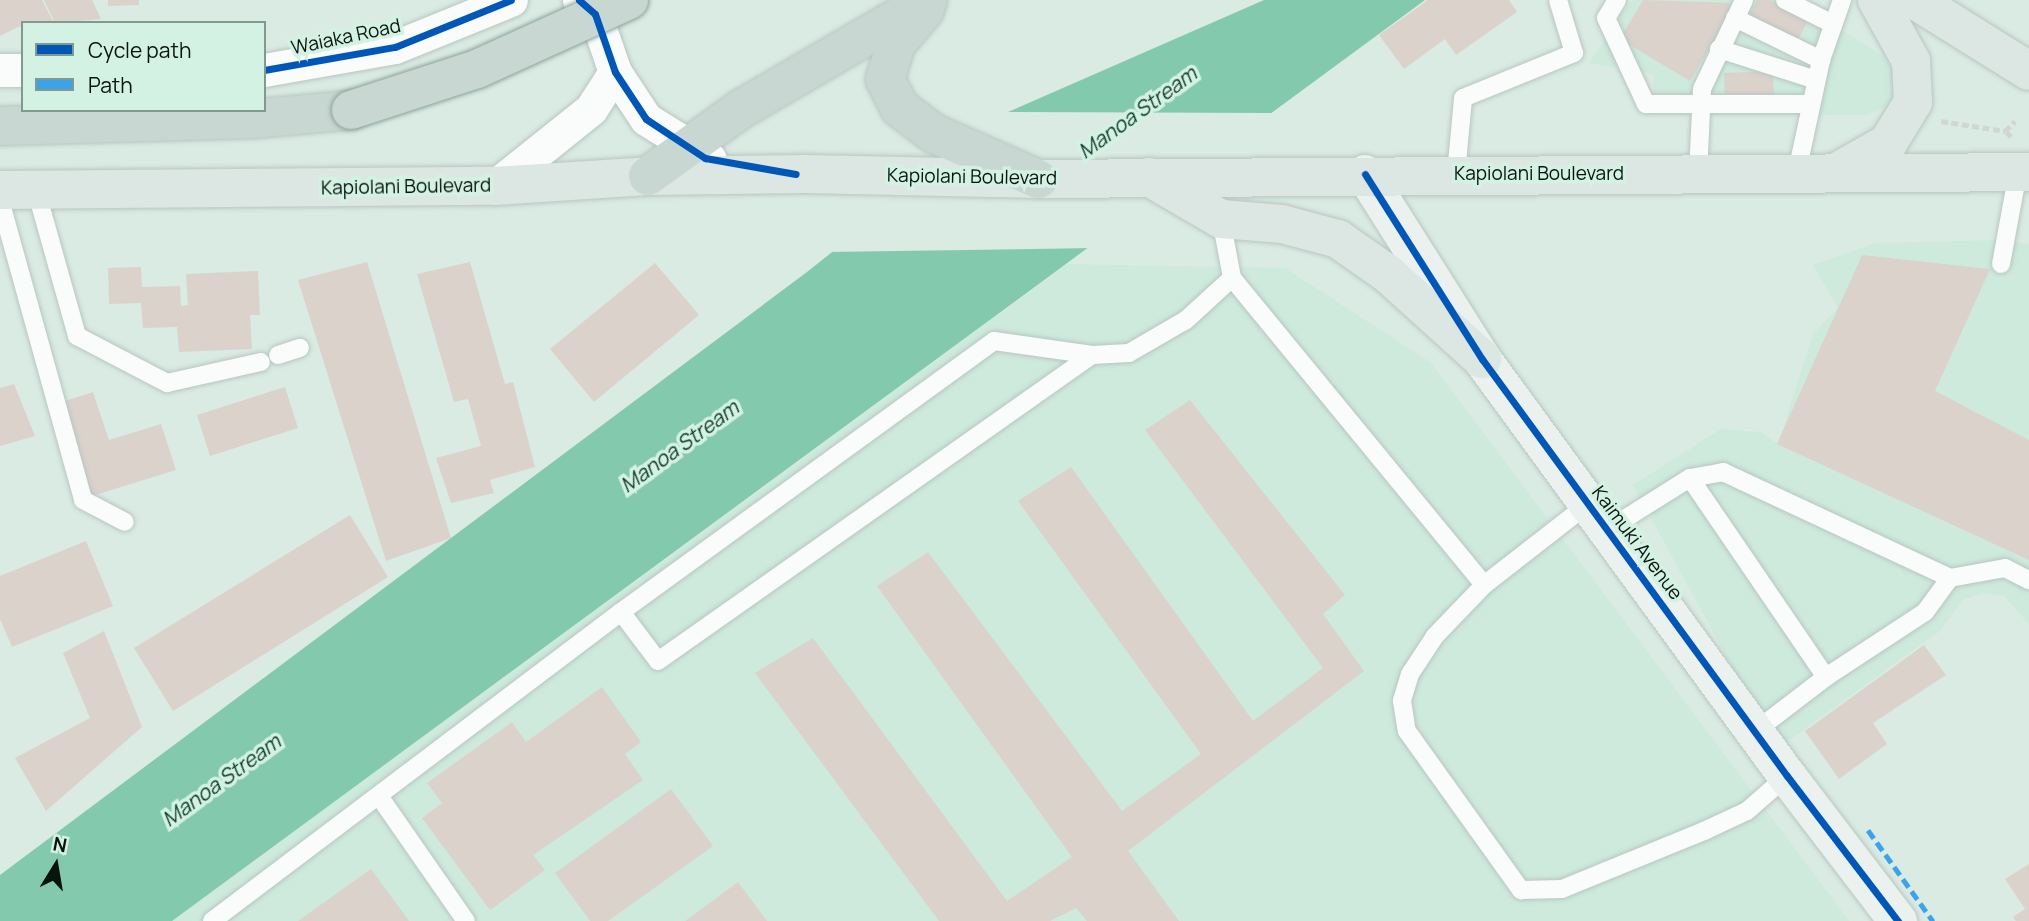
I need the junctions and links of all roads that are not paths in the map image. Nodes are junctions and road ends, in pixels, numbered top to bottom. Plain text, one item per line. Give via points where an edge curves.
1 (511, 0) edge
2 (579, 0) edge
3 (629, 0) edge
4 (928, 0) edge
5 (934, 0) edge
6 (1559, 0) edge
7 (1617, 0) edge
8 (1744, 0) edge
9 (1785, 0) edge
10 (1842, 0) edge
11 (1877, 0) edge
12 (1915, 0) edge
13 (1735, 18) junction
14 (1833, 24) junction
15 (1719, 49) junction
16 (1821, 60) junction
17 (0, 70) edge
18 (21, 70) edge
19 (266, 70) edge
20 (2029, 71) edge
21 (615, 72) junction
22 (1816, 80) junction
23 (1811, 104) junction
24 (1699, 106) junction
25 (0, 126) edge
26 (688, 147) junction
27 (2019, 160) edge
28 (796, 174) junction
29 (1365, 174) junction
30 (1456, 174) junction
31 (1698, 174) junction
32 (1833, 174) junction
33 (648, 176) junction
34 (1796, 176) junction
35 (1038, 179) junction
36 (1160, 183) junction
37 (495, 186) junction
38 (18, 190) edge
39 (0, 200) edge
40 (1222, 219) junction
41 (2001, 264) dead end
42 (1232, 278) junction
43 (300, 348) dead end
44 (1092, 355) junction
45 (1482, 359) junction
46 (1690, 478) junction
47 (1597, 517) junction
48 (125, 522) dead end
49 (1950, 578) junction
50 (2029, 580) edge
51 (1484, 585) junction
52 (621, 612) junction
53 (1826, 677) junction
54 (1757, 730) junction
55 (1787, 776) junction
56 (379, 796) junction
57 (212, 921) edge
58 (466, 921) edge
59 (1898, 921) edge

1 - 19 street, Waiaka Road via 395,47
2 - 21 street via 595,14
3 - 25 highway, bridge via 477,69 351,110 251,119
4 - 26 highway via 741,109
5 - 35 highway via 895,44 885,79 900,108 933,133
6 - 30 lane via 1574,53 1463,98
7 - 24 lane via 1606,18 1646,104
8 - 13 lane
9 - 14 lane
10 - 14 lane
11 - 32 main road via 1911,61 1913,102 1888,143
12 - 20 main road
13 - 15 lane
13 - 16 lane
14 - 16 lane
15 - 22 lane
15 - 24 lane
16 - 22 lane
17 - 18 street
21 - 26 street via 646,118
21 - 37 street via 591,109
22 - 23 lane
23 - 24 lane
23 - 34 lane
24 - 31 lane
26 - 28 street via 705,158
26 - 33 highway
27 - 32 main road, Kapiolani Boulevard
27 - 41 lane
28 - 33 main road, Kapiolani Boulevard
28 - 35 main road, Kapiolani Boulevard
29 - 30 main road, Kapiolani Boulevard
29 - 36 main road, Kapiolani Boulevard via 1208,176
29 - 45 street, Kaimuki Avenue
30 - 31 main road, Kapiolani Boulevard
31 - 34 main road, Kapiolani Boulevard
32 - 34 main road, Kapiolani Boulevard
33 - 37 main road, Kapiolani Boulevard
35 - 36 main road, Kapiolani Boulevard
36 - 40 main road
37 - 38 main road, Kapiolani Boulevard
38 - 43 lane via 77,336 167,383
39 - 48 lane via 83,499
40 - 42 lane
40 - 45 main road via 1282,224 1338,239 1388,274
42 - 44 lane via 1186,320 1129,353
42 - 51 lane
44 - 52 lane via 994,341
44 - 52 lane via 658,661
45 - 47 street, Kaimuki Avenue
46 - 47 lane
46 - 49 lane via 1723,472
46 - 53 lane
47 - 51 lane
47 - 54 street, Kaimuki Avenue
49 - 50 lane via 2005,568
49 - 53 lane via 1925,612
51 - 55 lane via 1436,636 1410,674 1402,702 1407,731 1521,890 1562,889 1704,831 1747,811
52 - 56 lane
53 - 54 lane
54 - 55 street, Kaimuki Avenue
55 - 59 street, Kaimuki Avenue
56 - 57 lane
56 - 58 lane

